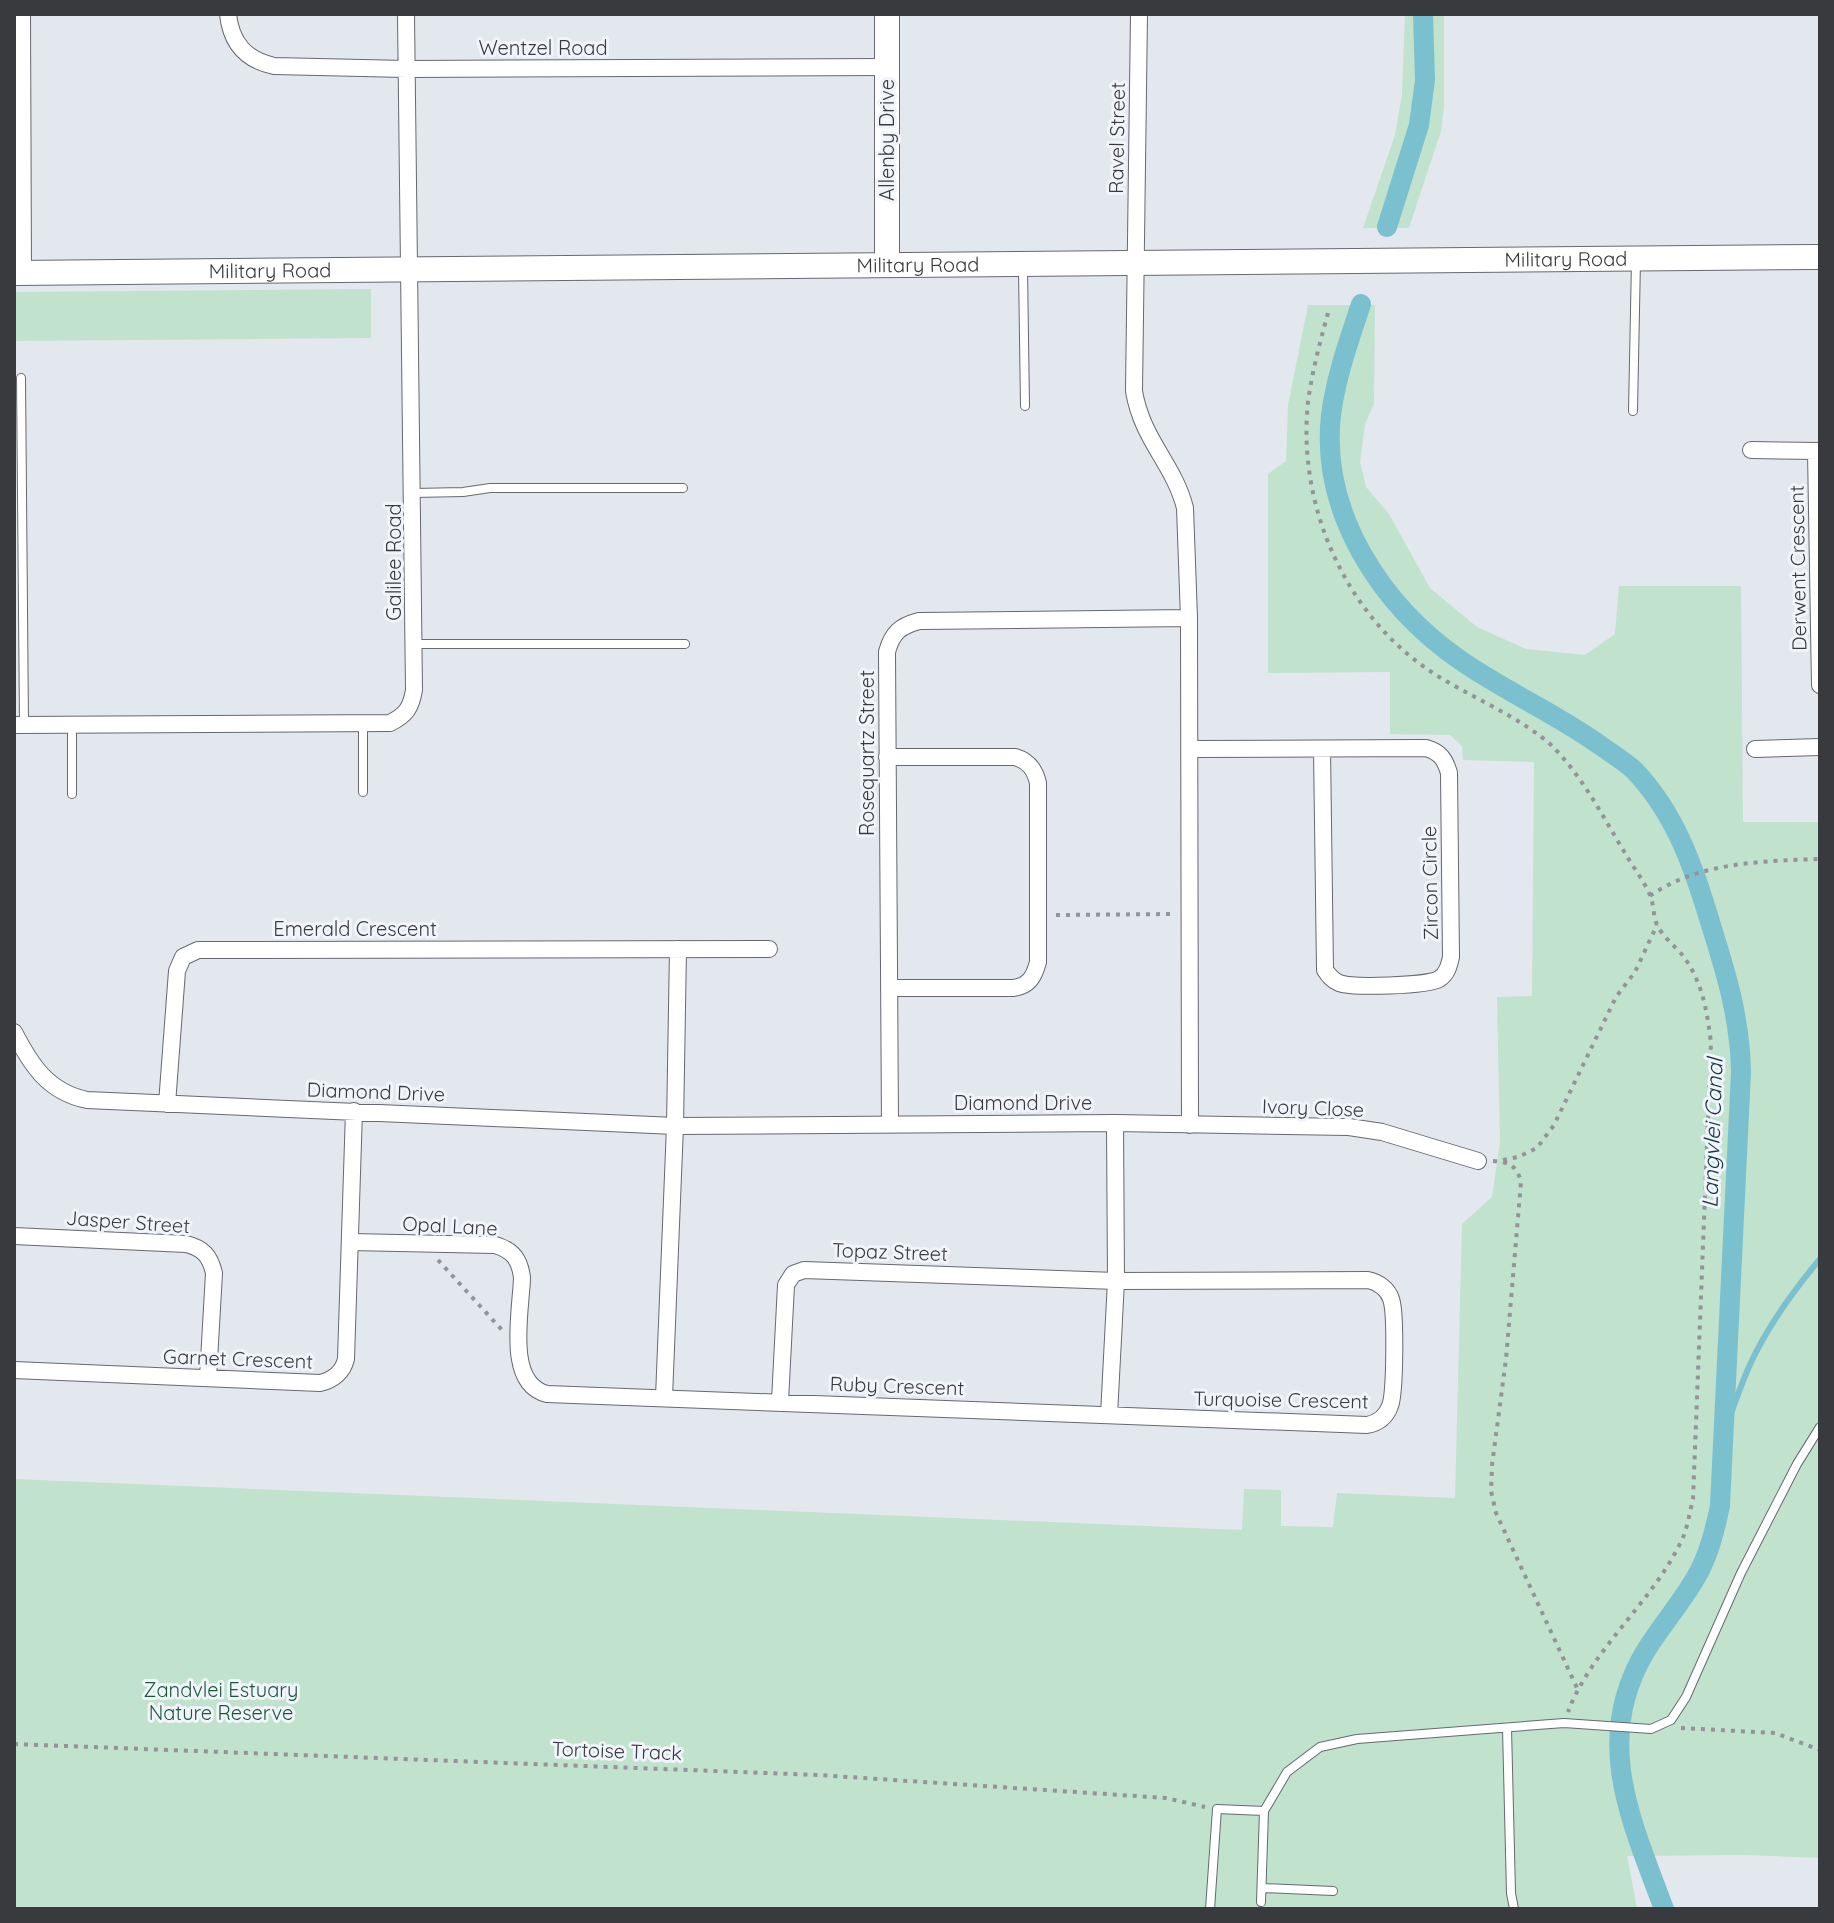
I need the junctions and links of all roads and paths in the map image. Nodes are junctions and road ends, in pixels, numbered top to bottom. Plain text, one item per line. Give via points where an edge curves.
1 (22, 14) edge
2 (228, 14) edge
3 (406, 14) edge
4 (887, 14) edge
5 (1139, 14) edge
6 (888, 67) junction
7 (406, 69) junction
8 (1820, 257) edge
9 (1636, 259) junction
10 (1135, 263) junction
11 (1023, 264) junction
12 (887, 265) junction
13 (411, 269) junction
14 (18, 273) edge
15 (1328, 313) dead end
16 (21, 378) dead end
17 (1025, 406) dead end
18 (1633, 411) dead end
19 (1751, 450) dead end
20 (1818, 451) edge
21 (683, 488) dead end
22 (414, 493) junction
23 (18, 511) edge
24 (1819, 597) edge
25 (1189, 618) junction
26 (414, 644) junction
27 (685, 644) dead end
28 (1820, 685) edge
29 (363, 723) junction
30 (72, 724) junction
31 (19, 725) edge
32 (1820, 747) edge
33 (1190, 749) junction
34 (1322, 749) junction
35 (1755, 749) dead end
36 (887, 757) junction
37 (363, 792) dead end
38 (72, 794) dead end
39 (1820, 859) edge
40 (1650, 896) junction
41 (1189, 914) junction
42 (1038, 916) junction
43 (1657, 925) junction
44 (678, 949) junction
45 (769, 949) dead end
46 (889, 988) junction
47 (14, 1032) edge
48 (167, 1104) junction
49 (354, 1111) junction
50 (1115, 1123) junction
51 (890, 1124) junction
52 (1190, 1125) junction
53 (675, 1126) junction
54 (1478, 1161) joint
55 (1497, 1162) junction
56 (14, 1236) edge
57 (350, 1242) junction
58 (438, 1244) junction
59 (1116, 1281) junction
60 (519, 1359) junction
61 (14, 1370) edge
62 (208, 1378) junction
63 (664, 1397) junction
64 (780, 1401) junction
65 (1109, 1415) junction
66 (1820, 1427) edge
67 (1577, 1688) junction
68 (1564, 1723) junction
69 (1507, 1728) junction
70 (1659, 1728) junction
71 (14, 1744) edge
72 (1820, 1750) edge
73 (1217, 1809) junction
74 (1264, 1811) junction
75 (1262, 1888) junction
76 (1333, 1891) dead end
77 (1261, 1902) dead end
78 (1210, 1909) edge
79 (1514, 1909) edge

1 - 14 street
2 - 7 street, Wentzel Road via 237,44 260,63
3 - 7 street, Galilee Road
4 - 6 main road, Allenby Drive
5 - 10 street, Ravel Street
6 - 7 street, Wentzel Road
6 - 12 main road, Allenby Drive
7 - 13 street, Galilee Road
8 - 9 main road, Military Road
9 - 10 main road, Military Road
9 - 18 lane
10 - 11 main road, Military Road
10 - 25 street via 1134,391 1143,427 1185,508
11 - 12 main road, Military Road
11 - 17 lane
12 - 13 main road, Military Road
13 - 14 main road, Military Road
13 - 22 street, Galilee Road
15 - 40 path via 1308,404 1309,462 1317,510 1355,597 1385,634 1427,669 1552,746 1588,790
16 - 23 lane
19 - 20 street, Derwent Crescent
20 - 24 street, Derwent Crescent
21 - 22 lane
22 - 26 street, Galilee Road
23 - 31 lane
24 - 28 street, Derwent Crescent
25 - 33 street
25 - 36 street, Rosequartz Street via 906,624 896,631 887,652
26 - 27 lane
26 - 29 street, Galilee Road via 412,705 390,723
29 - 30 street, Galilee Road
29 - 37 lane
30 - 31 street, Galilee Road
30 - 38 lane
32 - 35 street
33 - 34 street, Zircon Circle
33 - 41 street
34 - 34 street, Zircon Circle via 1426,748 1445,760 1451,957 1445,973 1433,982 1347,985 1334,981 1325,970
36 - 42 street via 1015,757 1028,763 1038,783
36 - 46 street, Rosequartz Street
39 - 40 path via 1763,861 1701,873
40 - 43 path
41 - 42 path
41 - 52 street
42 - 46 street via 1038,962 1024,985
43 - 55 path via 1554,1125 1537,1148
43 - 67 path via 1699,979 1711,1043 1693,1499 1685,1533 1669,1562
44 - 45 street, Emerald Crescent
44 - 48 street, Emerald Crescent via 193,951 183,957 177,971
44 - 53 street
46 - 51 street, Rosequartz Street
47 - 48 street, Diamond Drive via 39,1073 72,1097
48 - 49 street, Diamond Drive
49 - 53 street, Diamond Drive
49 - 57 street, Garnet Crescent
50 - 51 street, Diamond Drive
50 - 52 street, Diamond Drive
50 - 59 street
51 - 53 street, Diamond Drive
52 - 54 street, Ivory Close via 1349,1127
53 - 63 street
54 - 55 path
55 - 67 path via 1518,1170 1521,1182 1491,1491 1501,1526
56 - 62 street, Jasper Street via 197,1247 211,1261 214,1273
57 - 58 street, Opal Lane
57 - 62 street, Garnet Crescent via 342,1370 320,1383
58 - 60 path via 438,1262 508,1336
58 - 60 street, Opal Lane via 495,1245 518,1260
59 - 64 street, Topaz Street via 800,1271 786,1285
59 - 65 street
59 - 65 street, Turquoise Crescent via 1373,1281 1389,1293 1394,1309 1392,1400 1380,1420 1367,1425
60 - 63 street via 524,1378 540,1392
61 - 62 street, Garnet Crescent
63 - 64 street, Ruby Crescent
64 - 65 street, Ruby Crescent
66 - 70 lane via 1741,1573 1677,1714
67 - 68 path
68 - 69 lane
68 - 70 lane
69 - 74 lane via 1357,1739 1320,1747 1287,1772
69 - 79 lane
70 - 72 path via 1775,1733
71 - 73 path, Tortoise Track via 818,1775 1166,1798
73 - 74 lane
73 - 78 lane
74 - 75 lane
75 - 76 lane
75 - 77 lane

